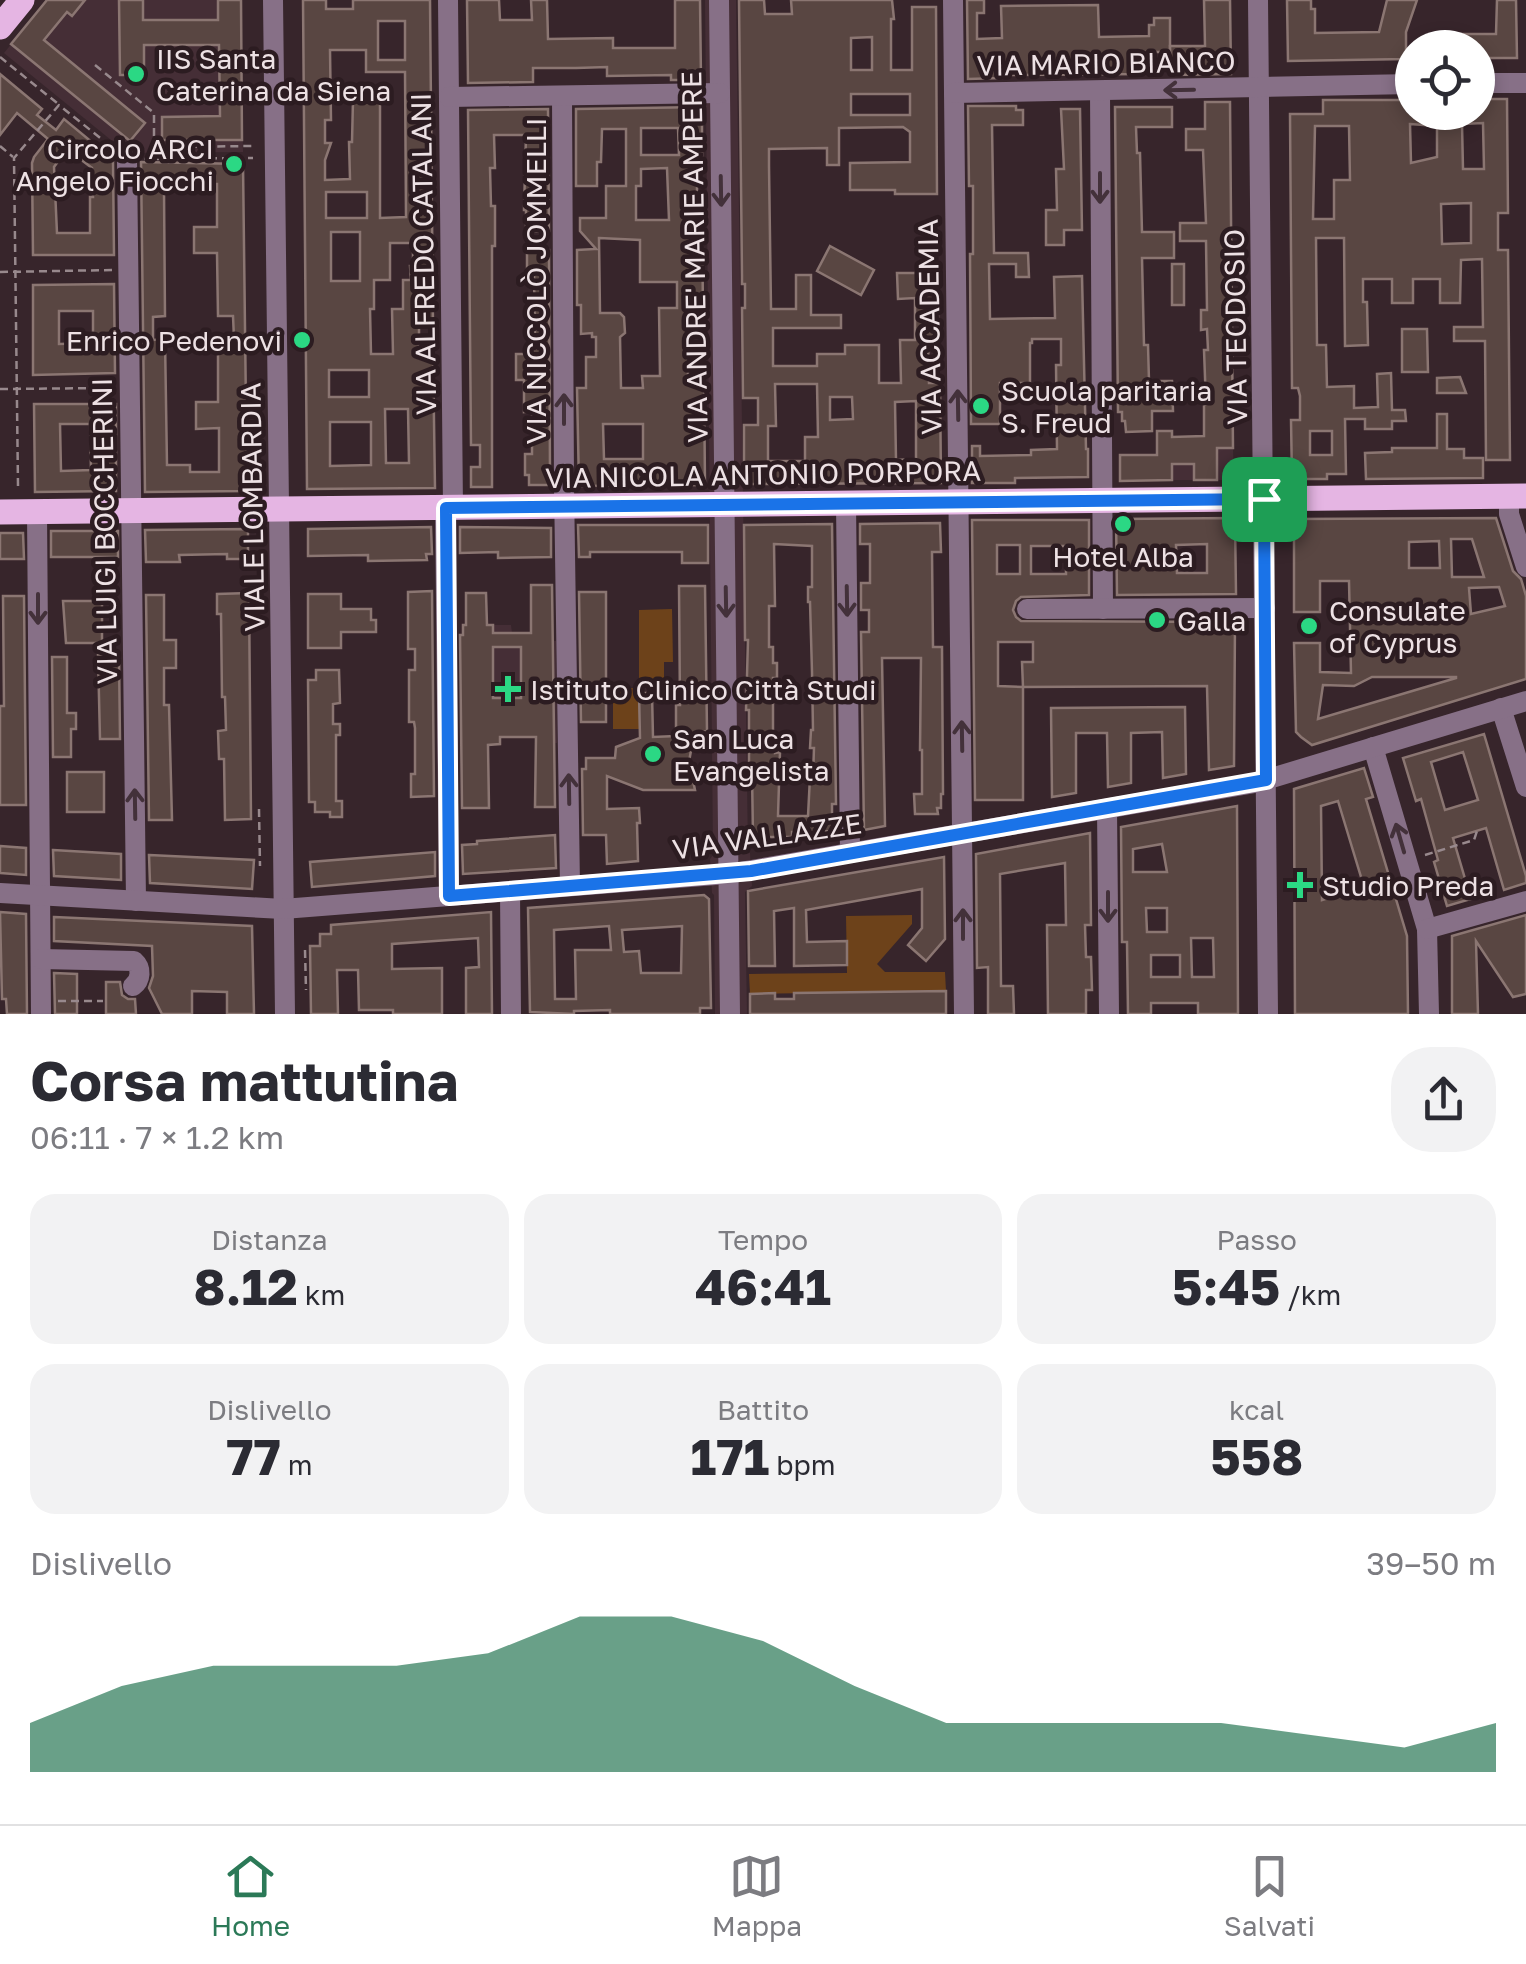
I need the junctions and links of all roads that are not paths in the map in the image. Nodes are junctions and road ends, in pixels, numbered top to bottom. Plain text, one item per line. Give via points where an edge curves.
1 (22, 0) edge
2 (273, 0) edge
3 (448, 0) edge
4 (719, 0) edge
5 (953, 0) edge
6 (1258, 0) edge
7 (0, 27) edge
8 (1526, 82) edge
9 (1495, 83) edge
10 (1395, 84) edge
11 (1259, 87) junction
12 (1100, 91) junction
13 (720, 93) junction
14 (954, 93) junction
15 (562, 96) junction
16 (449, 97) junction
17 (133, 160) road end
18 (1518, 496) edge
19 (1264, 499) junction
20 (1102, 500) junction
21 (959, 502) junction
22 (846, 503) junction
23 (725, 505) junction
24 (565, 506) junction
25 (450, 508) junction
26 (280, 510) junction
27 (131, 511) junction
28 (0, 512) edge
29 (37, 512) junction
30 (1526, 566) edge
31 (1265, 608) junction
32 (1027, 609) dead end
33 (1102, 609) junction
34 (1526, 701) edge
35 (1501, 708) junction
36 (1373, 747) junction
37 (1266, 780) junction
38 (1526, 787) edge
39 (1107, 809) junction
40 (962, 834) junction
41 (850, 853) junction
42 (728, 874) junction
43 (570, 886) junction
44 (510, 891) junction
45 (0, 893) edge
46 (40, 896) junction
47 (449, 896) junction
48 (136, 901) junction
49 (1526, 901) edge
50 (283, 909) junction
51 (1427, 929) junction
52 (41, 960) junction
53 (133, 986) dead end
54 (41, 1008) edge
55 (285, 1014) edge
56 (511, 1014) edge
57 (730, 1014) edge
58 (964, 1014) edge
59 (1109, 1014) edge
60 (1268, 1014) edge
61 (1429, 1014) edge

1 - 7 main road
2 - 26 street, VIALE LOMBARDIA
3 - 16 street, VIA ALFREDO CATALANI
4 - 13 street, VIA ANDRE' MARIE AMPERE
5 - 14 street, VIA ACCADEMIA
6 - 11 street, VIA TEODOSIO
8 - 9 street
10 - 11 street, VIA MARIO BIANCO
11 -> 12 street, VIA MARIO BIANCO
11 - 19 street, VIA TEODOSIO
12 - 14 street, VIA MARIO BIANCO
12 -> 20 street
13 - 15 street
13 -> 23 street, VIA ANDRE' MARIE AMPERE
21 -> 14 street, VIA ACCADEMIA
15 - 16 street
24 -> 15 street, VIA NICCOLÒ JOMMELLI
16 - 25 street, VIA ALFREDO CATALANI
17 - 27 street, VIA LUIGI BOCCHERINI
18 - 19 main road, VIA NICOLA ANTONIO PORPORA
18 - 30 street via 1509,514
19 - 20 main road, VIA NICOLA ANTONIO PORPORA
19 - 31 street, VIA TEODOSIO
20 - 21 main road, VIA NICOLA ANTONIO PORPORA
20 - 33 street
21 - 22 main road, VIA NICOLA ANTONIO PORPORA
40 -> 21 street, VIA ACCADEMIA
22 - 23 main road, VIA NICOLA ANTONIO PORPORA
22 -> 41 street
23 - 24 main road, VIA NICOLA ANTONIO PORPORA
23 -> 42 street, VIA ANDRE' MARIE AMPERE
24 - 25 main road, VIA NICOLA ANTONIO PORPORA
43 -> 24 street, VIA NICCOLÒ JOMMELLI
25 - 26 main road, VIA NICOLA ANTONIO PORPORA
25 - 47 street, VIA ALFREDO CATALANI
26 - 27 main road, VIA NICOLA ANTONIO PORPORA
26 - 50 street, VIALE LOMBARDIA
27 - 29 main road, VIA NICOLA ANTONIO PORPORA
48 -> 27 street, VIA LUIGI BOCCHERINI
28 - 29 main road, VIA NICOLA ANTONIO PORPORA
29 -> 46 street
31 - 33 street
31 - 37 street, VIA TEODOSIO
32 - 33 street
34 - 35 street, VIA VALLAZZE
35 - 36 street, VIA VALLAZZE
35 - 38 street
36 - 37 street, VIA VALLAZZE
51 -> 36 street
37 - 39 street, VIA VALLAZZE
37 - 60 street, VIA TEODOSIO
39 - 40 street, VIA VALLAZZE
39 -> 59 street
40 - 41 street, VIA VALLAZZE
58 -> 40 street, VIA ACCADEMIA
41 - 42 street, VIA VALLAZZE
42 - 43 street, VIA VALLAZZE
42 - 57 street, VIA ANDRE' MARIE AMPERE
43 - 44 street, VIA VALLAZZE
44 - 47 street, VIA VALLAZZE
44 - 56 street
45 - 46 street, VIA VALLAZZE
46 - 48 street, VIA VALLAZZE
46 - 52 street
47 - 50 street, VIA VALLAZZE
48 - 50 street, VIA VALLAZZE
49 - 51 street
50 - 55 street, VIALE LOMBARDIA
51 - 61 street
52 - 53 street via 134,961 139,978
52 - 54 street

